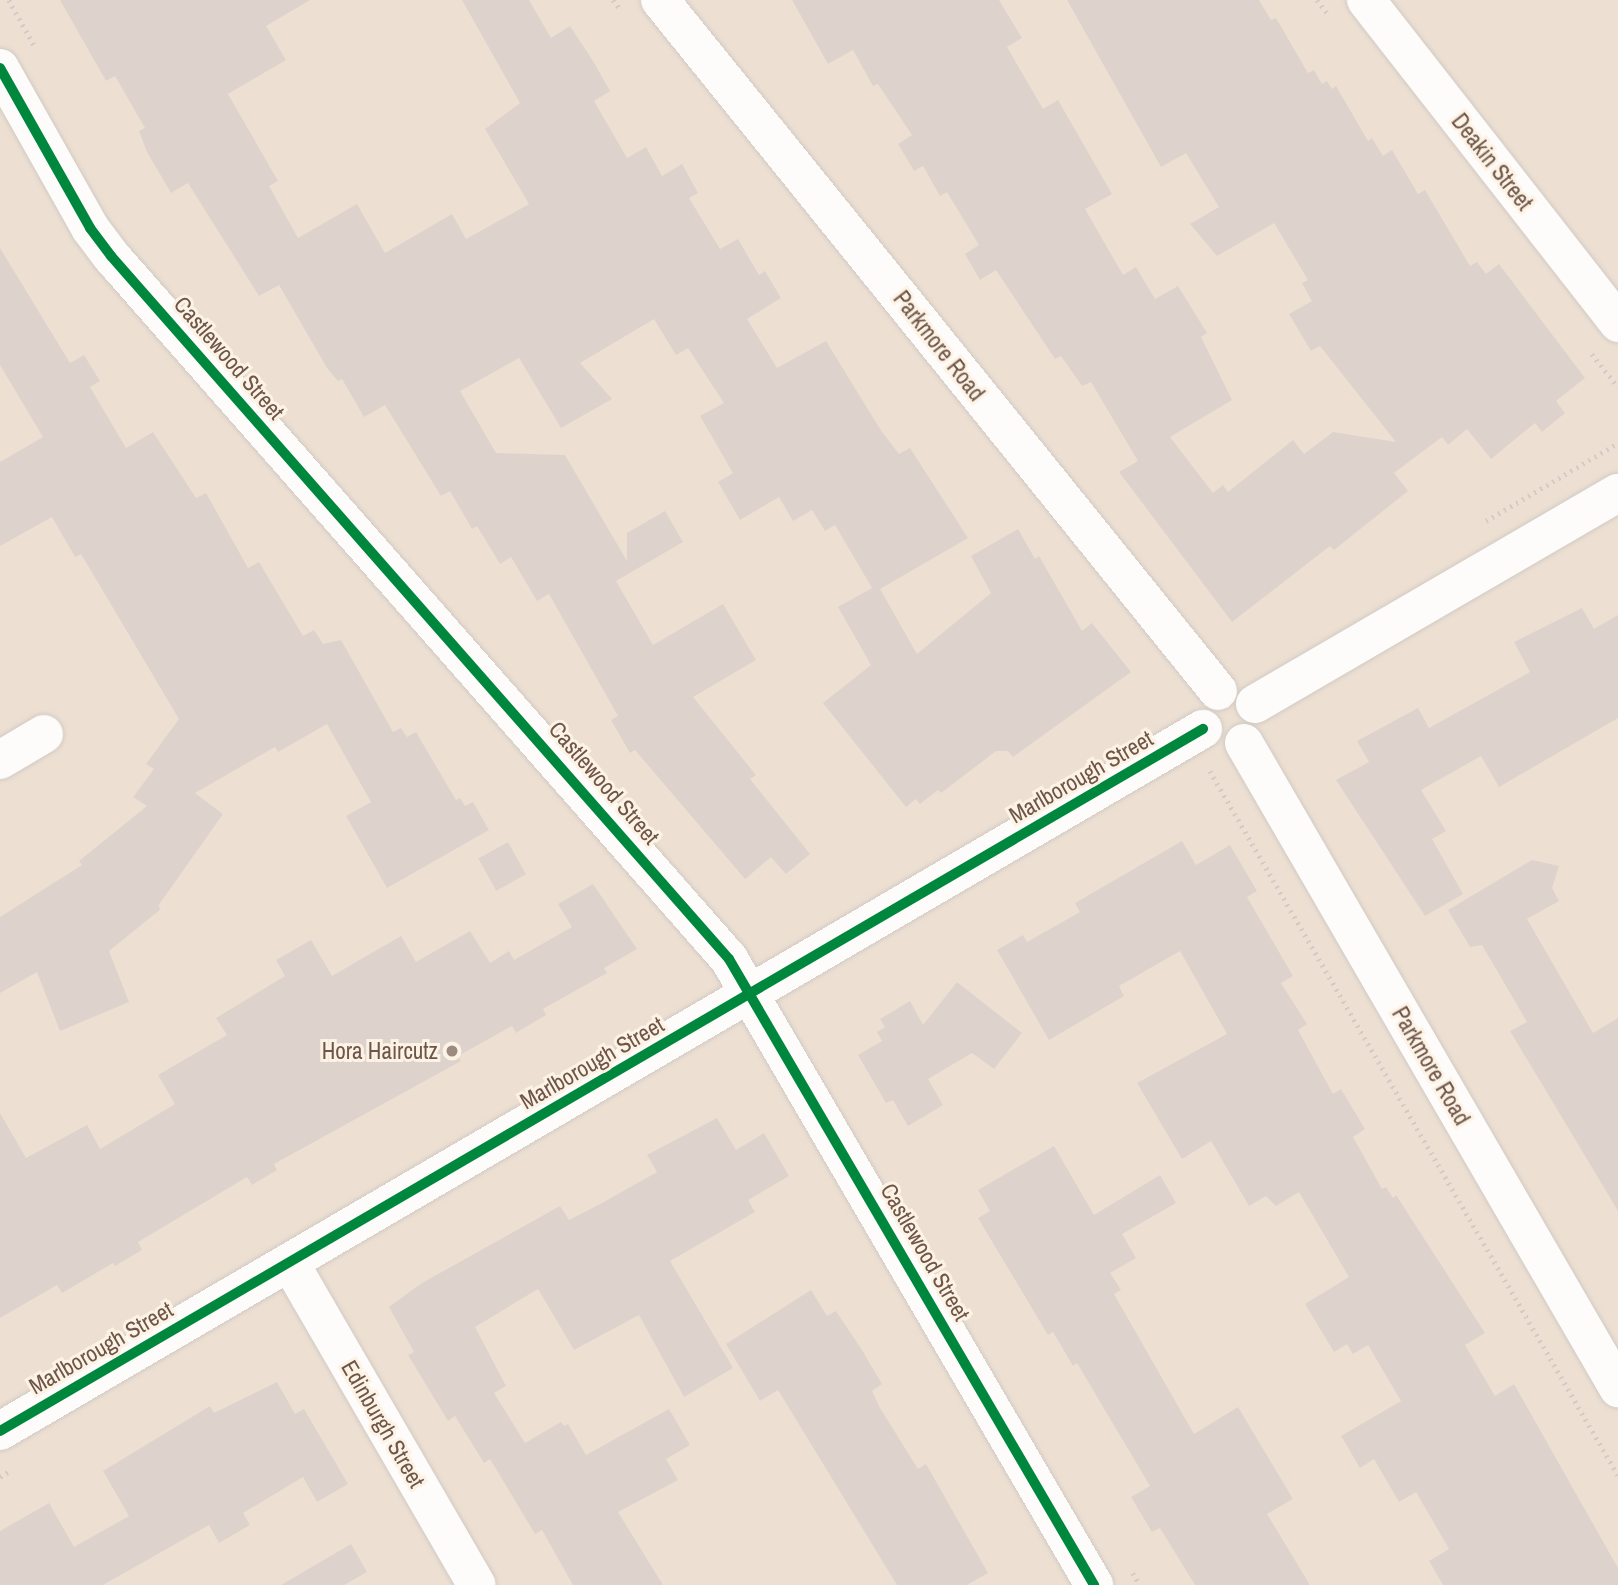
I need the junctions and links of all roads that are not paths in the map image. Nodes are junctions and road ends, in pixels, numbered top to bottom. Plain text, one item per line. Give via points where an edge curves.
1 (660, 0) edge
2 (1366, 0) edge
3 (0, 68) edge
4 (1618, 323) edge
5 (1615, 492) edge
6 (1218, 691) junction
7 (1255, 704) junction
8 (1197, 733) junction
9 (44, 734) dead end
10 (1244, 743) junction
11 (0, 760) edge
12 (752, 994) junction
13 (290, 1264) junction
14 (1618, 1388) edge
15 (0, 1431) edge
16 (477, 1585) edge
17 (1094, 1585) edge

1 - 6 street, Parkmore Road
2 - 4 street, Deakin Street
3 - 12 street, Castlewood Street via 99,241 713,938
5 - 7 street
6 - 7 street via 1242,692
6 - 8 street via 1204,704
7 - 10 street via 1259,721
8 - 10 street via 1225,747
8 - 12 street, Marlborough Street
9 - 11 street
10 - 14 street, Parkmore Road
12 - 13 street, Marlborough Street
12 - 17 street, Castlewood Street
13 - 15 street, Marlborough Street
13 - 16 street, Edinburgh Street

